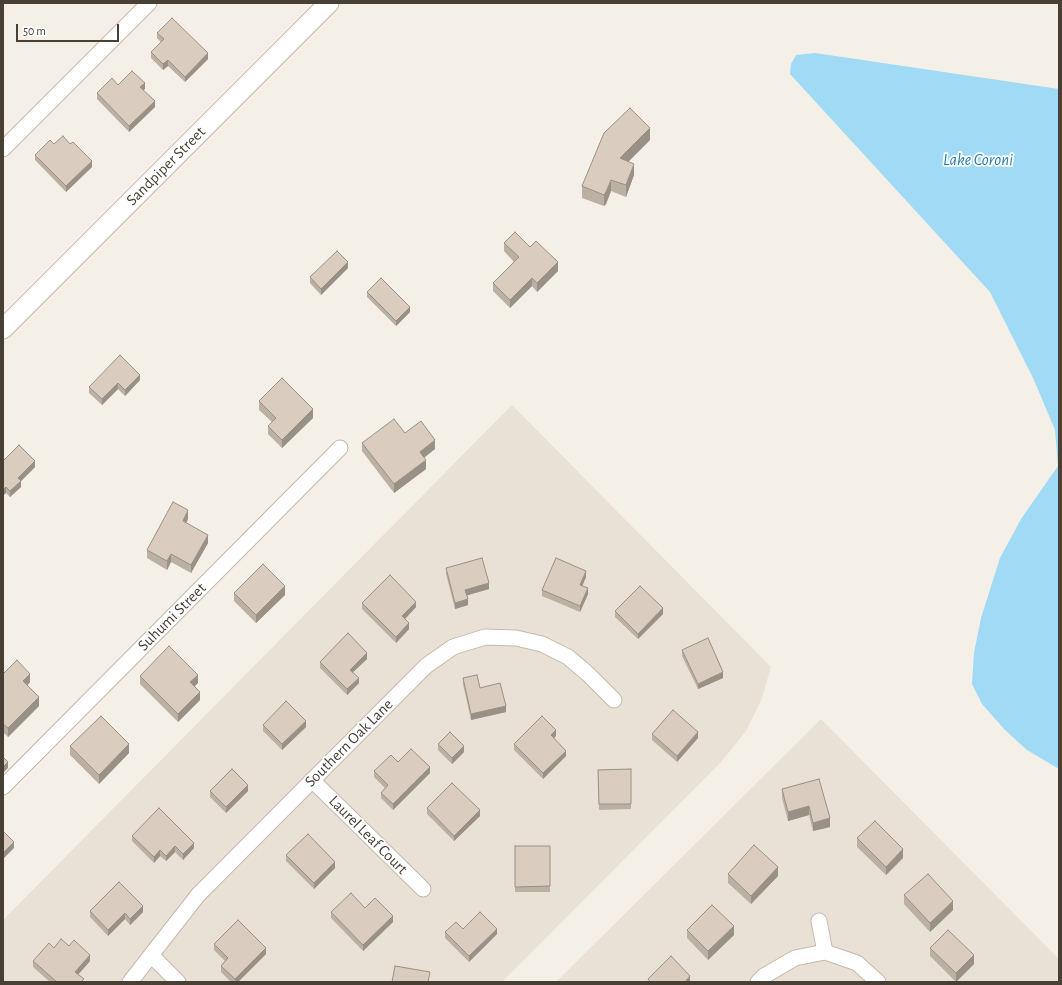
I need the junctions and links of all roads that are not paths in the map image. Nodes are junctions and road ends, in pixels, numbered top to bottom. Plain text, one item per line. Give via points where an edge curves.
1 (149, 3) edge
2 (329, 3) edge
3 (3, 149) edge
4 (3, 329) edge
5 (340, 448) dead end
6 (614, 700) dead end
7 (312, 780) junction
8 (3, 787) edge
9 (423, 889) dead end
10 (819, 921) dead end
11 (825, 952) junction
12 (152, 955) junction
13 (130, 982) edge
14 (178, 982) edge
15 (758, 982) edge
16 (878, 982) edge

1 - 3 street
2 - 4 street, Sandpiper Street
5 - 8 street, Suhumi Street
6 - 7 street, Southern Oak Lane via 568,657 542,644 516,638 485,637 453,647 426,666
7 - 9 street, Laurel Leaf Court
7 - 12 street, Southern Oak Lane via 198,895
10 - 11 street
11 - 15 street via 795,958
11 - 16 street via 858,963
12 - 13 street, Southern Oak Lane
12 - 14 street

